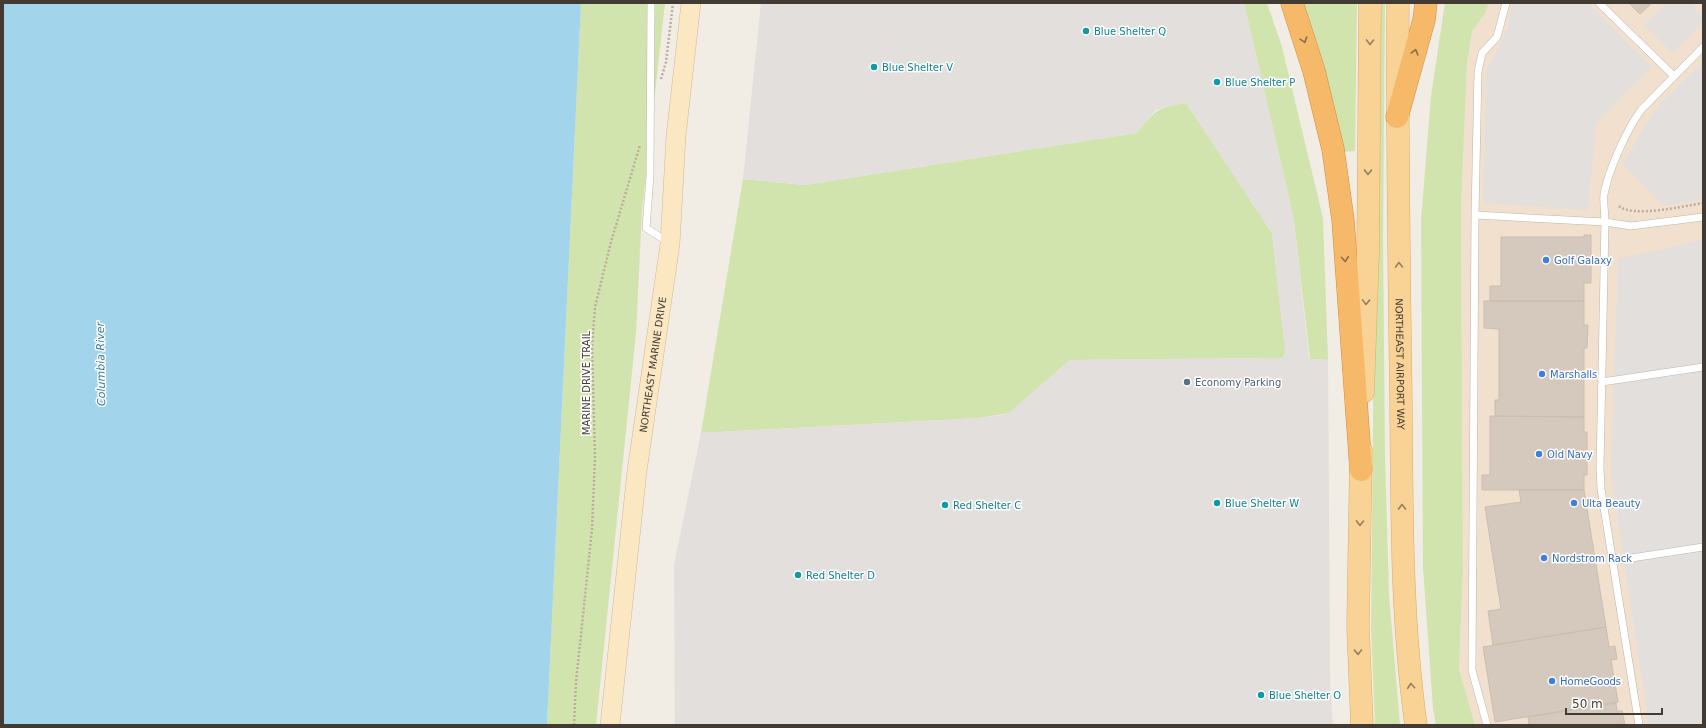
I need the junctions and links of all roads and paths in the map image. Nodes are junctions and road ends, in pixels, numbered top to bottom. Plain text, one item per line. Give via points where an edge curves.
1 (651, 3) edge
2 (673, 3) edge
3 (691, 3) edge
4 (1292, 3) edge
5 (1370, 3) edge
6 (1398, 3) edge
7 (1426, 3) edge
8 (1506, 3) edge
9 (1599, 3) edge
10 (1703, 47) edge
11 (1674, 76) junction
12 (660, 82) dead end
13 (1397, 117) junction
14 (642, 139) dead end
15 (1703, 203) edge
16 (1619, 206) dead end
17 (1475, 215) junction
18 (1703, 217) edge
19 (1605, 222) junction
20 (670, 244) junction
21 (1703, 367) edge
22 (1602, 382) junction
23 (1361, 470) junction
24 (1703, 547) edge
25 (1612, 561) junction
26 (574, 725) edge
27 (610, 725) edge
28 (1362, 725) edge
29 (1416, 725) edge
30 (1487, 725) edge
31 (1639, 725) edge

1 - 20 lane via 650,176 646,228
2 - 12 path via 666,62
3 - 20 main road, NORTHEAST MARINE DRIVE via 676,136
4 -> 23 highway via 1314,71 1333,149 1343,220
5 -> 23 main road via 1368,254
6 - 13 main road, NORTHEAST AIRPORT WAY
13 -> 7 highway via 1424,20
8 - 17 lane via 1497,37 1482,53 1478,72
9 - 11 lane
10 - 11 lane
11 - 19 lane via 1641,110 1623,142 1604,195
29 -> 13 main road, NORTHEAST AIRPORT WAY via 1403,553
14 - 26 path, MARINE DRIVE TRAIL via 611,242 595,307 592,346 595,457 592,529
15 - 16 path via 1650,211 1627,210
17 - 19 lane
17 - 30 lane via 1472,670
18 - 19 lane via 1631,226
19 - 22 lane
20 - 27 main road, NORTHEAST MARINE DRIVE via 637,471
21 - 22 lane
22 - 25 lane via 1600,467 1605,522
23 -> 28 main road via 1358,627
24 - 25 lane
25 - 31 lane

